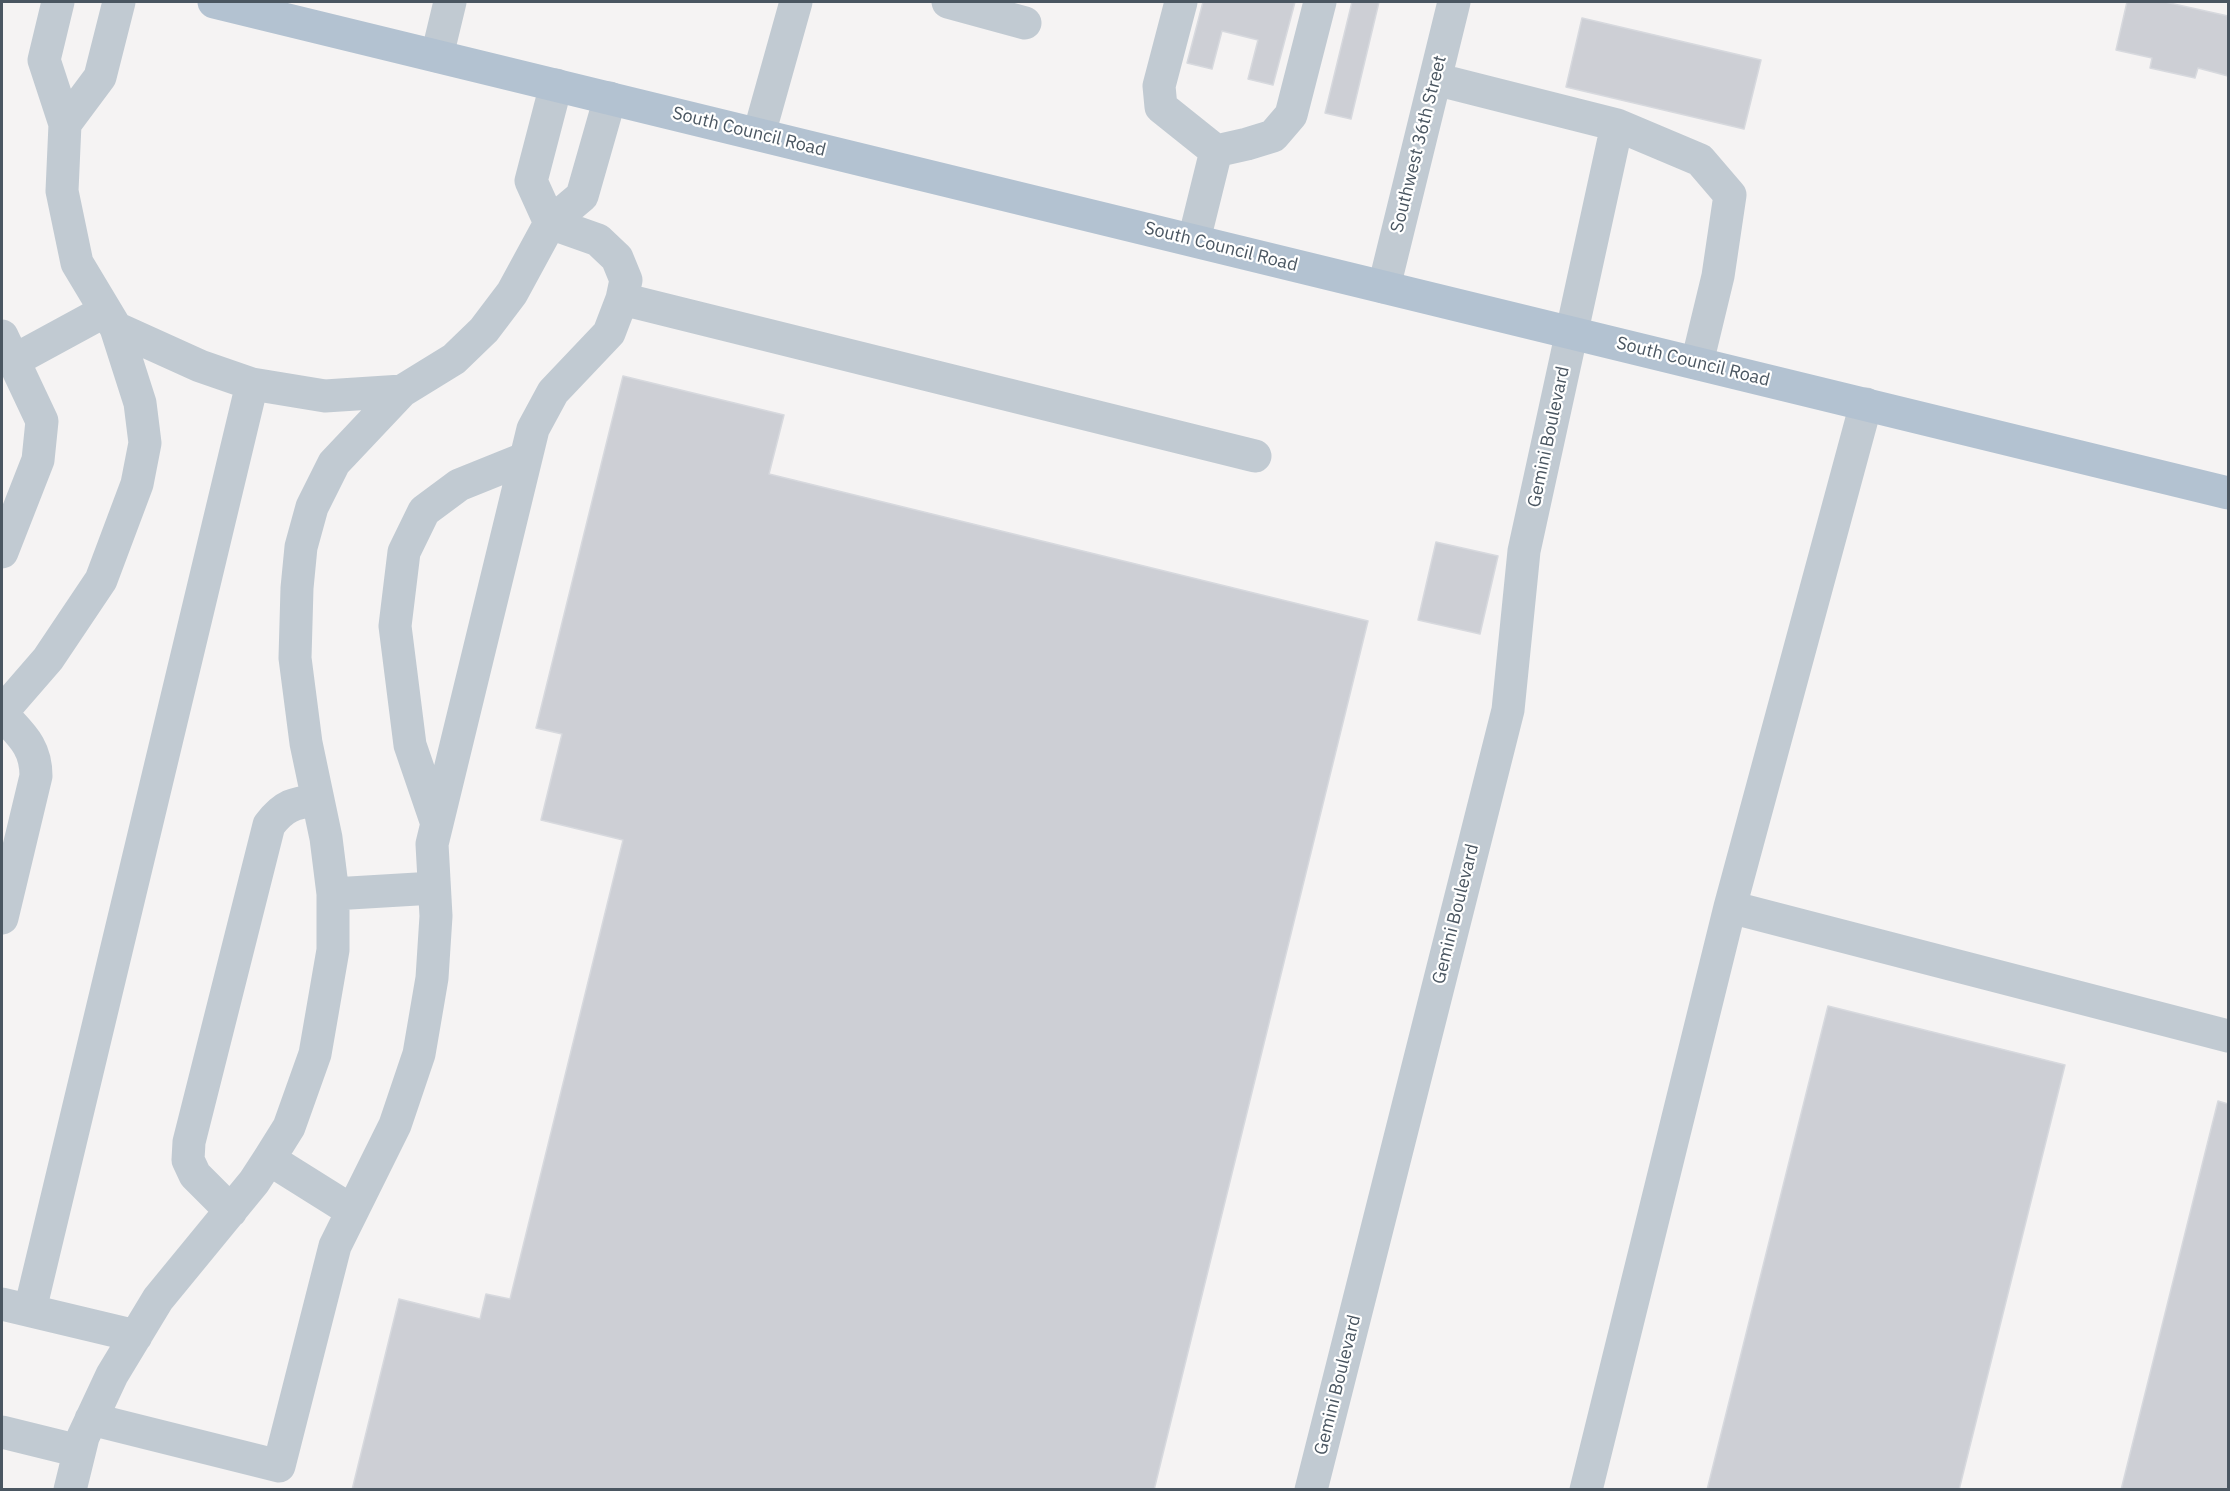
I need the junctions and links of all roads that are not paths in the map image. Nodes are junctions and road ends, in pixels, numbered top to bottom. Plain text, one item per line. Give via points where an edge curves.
1 (58, 2) edge
2 (119, 2) edge
3 (214, 2) edge
4 (450, 2) edge
5 (796, 2) edge
6 (948, 2) edge
7 (1180, 2) edge
8 (1320, 2) edge
9 (1454, 2) edge
10 (1025, 23) dead end
11 (437, 56) junction
12 (1435, 79) junction
13 (555, 85) junction
14 (610, 98) junction
15 (65, 124) junction
16 (1617, 126) junction
17 (759, 134) junction
18 (1216, 151) junction
19 (550, 223) junction
20 (1194, 240) junction
21 (1384, 287) junction
22 (622, 299) junction
23 (111, 319) junction
24 (1572, 332) junction
25 (7, 349) edge
26 (1697, 363) junction
27 (252, 384) junction
28 (402, 391) junction
29 (1866, 404) junction
30 (1255, 456) dead end
31 (526, 458) junction
32 (2229, 493) edge
33 (2, 552) edge
34 (2, 713) edge
35 (318, 800) junction
36 (437, 824) junction
37 (434, 888) junction
38 (333, 894) junction
39 (1730, 907) junction
40 (2, 918) edge
41 (2229, 1036) edge
42 (269, 1159) junction
43 (231, 1211) junction
44 (352, 1211) junction
45 (16, 1307) edge
46 (136, 1336) junction
47 (91, 1419) junction
48 (2, 1432) edge
49 (79, 1451) junction
50 (70, 1490) edge
51 (1311, 1490) edge
52 (1586, 1490) edge

1 - 15 street via 44,60
2 - 15 street via 100,77
3 - 11 main road, South Council Road
4 - 11 street
5 - 17 street
6 - 10 street
7 - 18 street via 1159,86 1161,107
8 - 18 street via 1291,115 1273,136
9 - 12 street, Southwest 36th Street
11 - 13 main road, South Council Road
12 - 16 street
12 - 21 street, Southwest 36th Street
13 - 14 main road, South Council Road
13 - 19 street via 531,181
14 - 17 main road, South Council Road
14 - 19 street via 582,196
15 - 23 street via 62,191 77,263
16 - 24 street, Gemini Boulevard
16 - 26 street via 1700,160 1730,195 1718,276
17 - 20 main road, South Council Road
18 - 20 street
19 - 22 street via 598,240 617,258 626,280
19 - 28 street via 512,293 484,330 454,359
20 - 21 main road, South Council Road
21 - 24 main road, South Council Road
22 - 30 street
22 - 31 street via 609,333 553,392 533,429
23 - 25 street
23 - 27 street via 200,366
23 - 34 street via 140,403 145,444 137,484 101,580 48,659
24 - 26 main road, South Council Road
24 - 51 street, Gemini Boulevard via 1524,550 1508,710
25 - 33 street via 42,421 38,460
26 - 29 main road, South Council Road
27 - 28 street via 325,396
27 - 45 street
28 - 35 street via 334,463 312,507 301,547 296,658 306,743
29 - 32 main road, South Council Road
29 - 39 street
31 - 36 street
31 - 36 street via 459,485 424,511 404,552 395,626 410,745
34 - 40 street via 29,744 36,760 36,776
35 - 38 street
35 - 43 street via 296,803 279,812 269,825 189,1142 188,1160 195,1175
36 - 37 street via 432,843
37 - 38 street
37 - 44 street via 432,978 419,1054 395,1125
38 - 42 street via 333,950 315,1054 289,1127
39 - 41 street
39 - 52 street
42 - 43 street
42 - 44 street
43 - 46 street via 158,1299
44 - 47 street via 335,1246 279,1466
45 - 46 street
46 - 47 street
47 - 49 street
48 - 49 street
49 - 50 street

